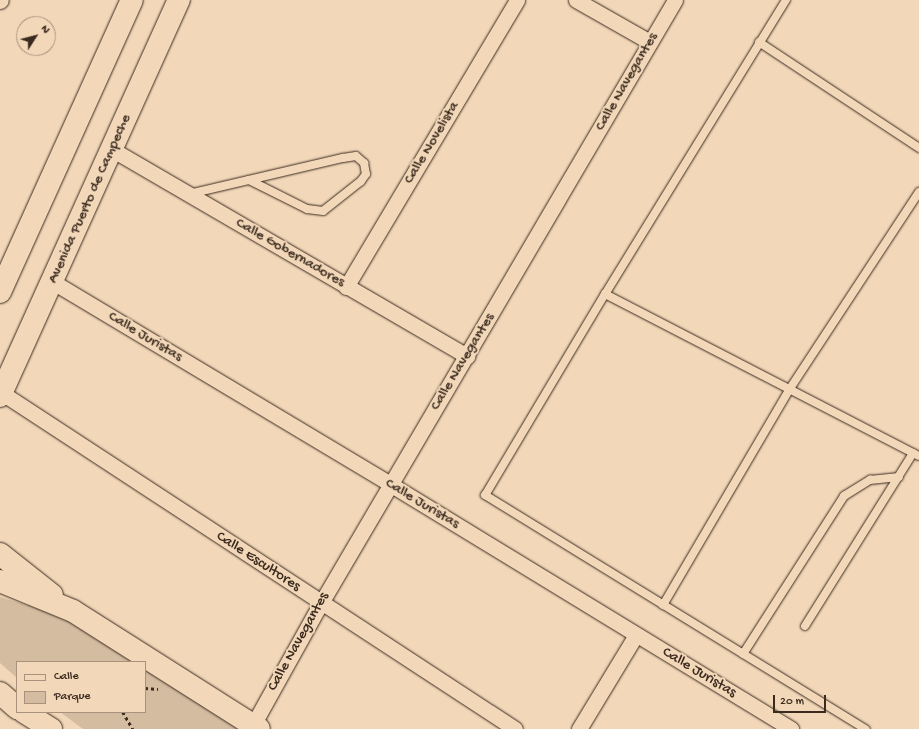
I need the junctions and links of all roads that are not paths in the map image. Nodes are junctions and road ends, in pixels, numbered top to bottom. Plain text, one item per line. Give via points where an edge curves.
1 (132, 0) edge
2 (179, 0) edge
3 (517, 0) edge
4 (576, 0) edge
5 (675, 0) edge
6 (786, 0) edge
7 (650, 42) junction
8 (759, 42) junction
9 (919, 148) edge
10 (113, 150) junction
11 (249, 180) junction
12 (919, 192) edge
13 (188, 194) junction
14 (53, 282) junction
15 (346, 287) junction
16 (0, 292) edge
17 (605, 294) junction
18 (466, 356) junction
19 (789, 390) junction
20 (1, 395) edge
21 (916, 455) edge
22 (899, 477) junction
23 (390, 484) junction
24 (0, 554) edge
25 (0, 581) edge
26 (320, 602) junction
27 (663, 605) junction
28 (73, 611) junction
29 (806, 626) dead end
30 (636, 635) junction
31 (743, 654) junction
32 (25, 713) edge
33 (256, 727) edge
34 (51, 729) edge
35 (515, 729) edge
36 (579, 729) edge
37 (791, 729) edge
38 (866, 729) edge

1 - 16 main road
2 - 10 main road, Avenida Puerto de Campeche
3 - 15 street, Calle Novelista
4 - 7 street
5 - 7 street, Calle Navegantes
6 - 8 lane
7 - 18 street, Calle Navegantes
8 - 9 lane
8 - 17 lane
10 - 13 street, Calle Gobernadores
10 - 14 main road, Avenida Puerto de Campeche
11 - 11 lane via 356,156 364,163 366,174 361,182 323,211 307,209
11 - 13 lane
12 - 19 lane
13 - 15 street, Calle Gobernadores
14 - 20 main road, Avenida Puerto de Campeche
14 - 23 street, Calle Juristas
15 - 18 street, Calle Gobernadores
17 - 19 lane
17 - 27 lane via 484,495
18 - 23 street, Calle Navegantes
19 - 21 lane
19 - 27 lane
20 - 26 street, Calle Escultores
21 - 22 lane
22 - 29 lane
22 - 31 lane via 870,480 844,496
23 - 26 street, Calle Navegantes
23 - 30 street, Calle Juristas
24 - 28 main road
25 - 28 main road
26 - 33 street, Calle Navegantes
26 - 35 street, Calle Escultores
27 - 31 lane
28 - 33 main road
30 - 36 street
30 - 37 street, Calle Juristas
31 - 38 lane
32 - 34 main road

